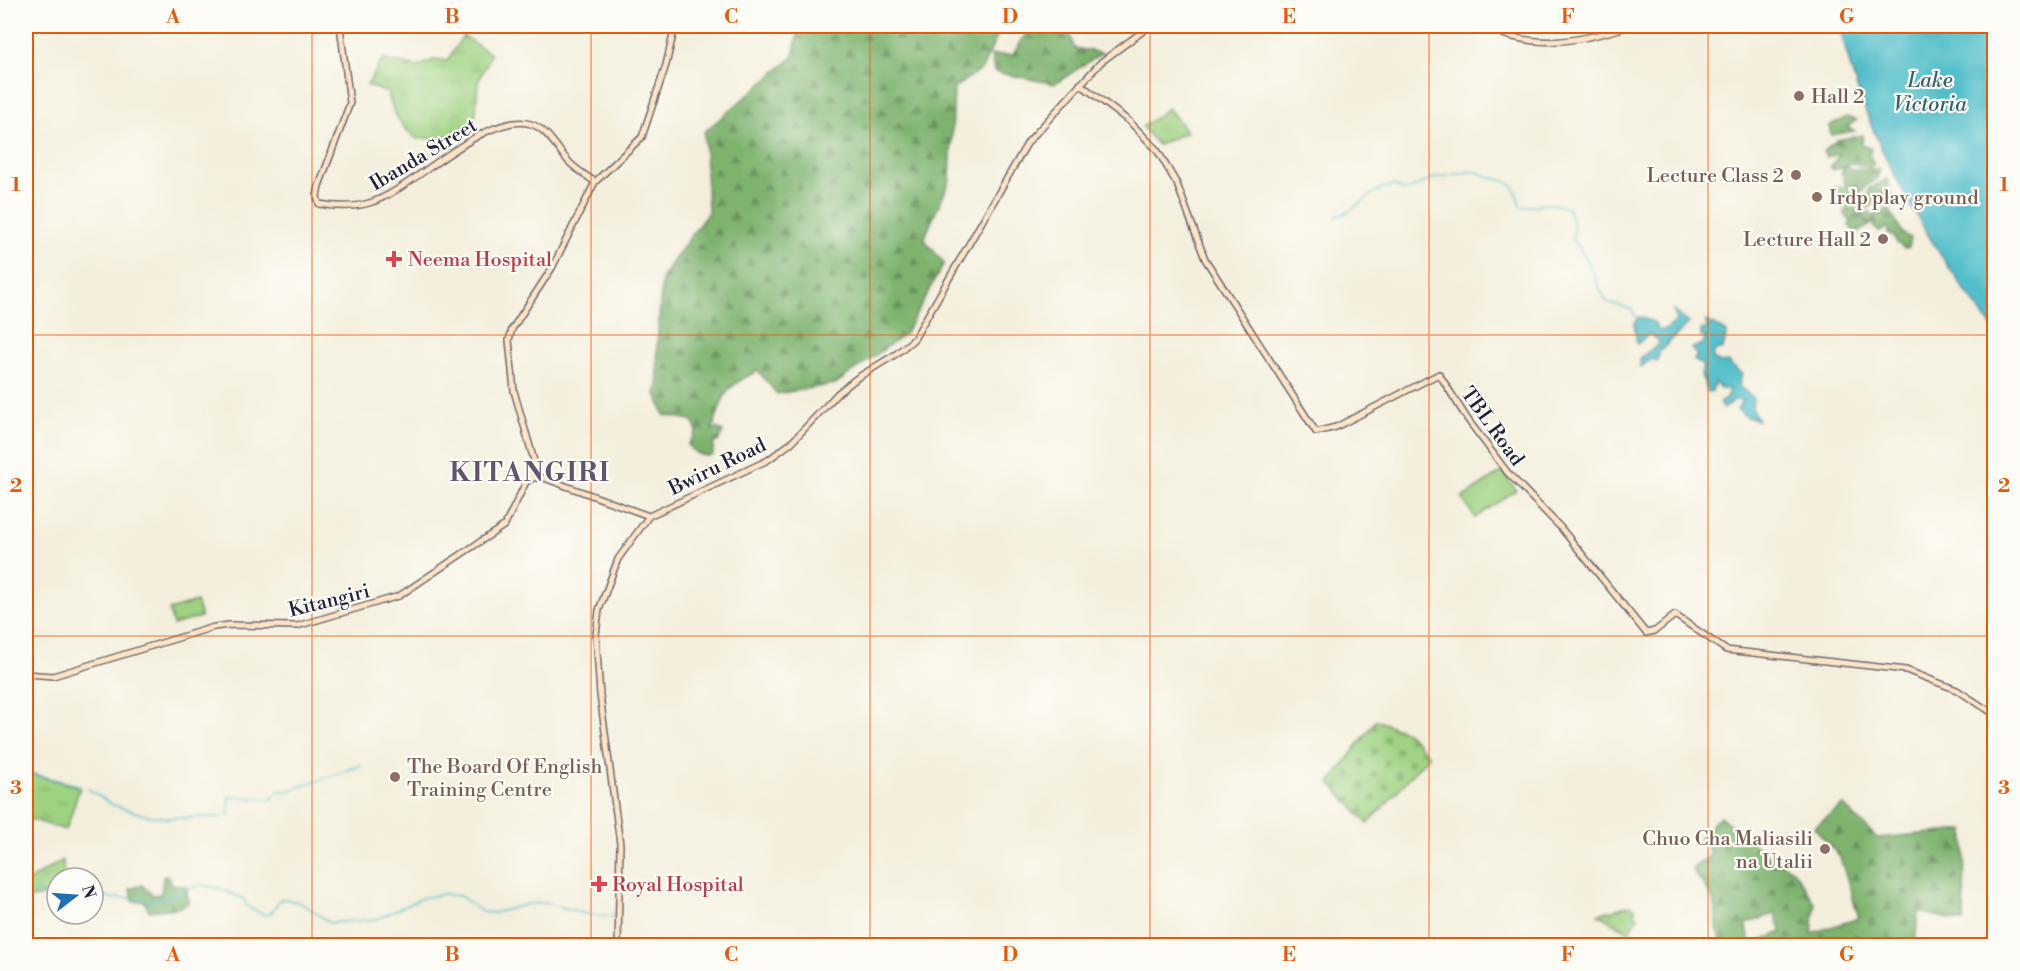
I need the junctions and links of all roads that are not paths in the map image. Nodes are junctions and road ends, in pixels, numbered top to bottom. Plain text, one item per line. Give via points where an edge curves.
1 (339, 26) edge
2 (675, 26) edge
3 (1150, 26) edge
4 (1484, 26) edge
5 (1629, 26) edge
6 (1080, 84) junction
7 (596, 182) junction
8 (534, 473) junction
9 (649, 516) junction
10 (26, 674) edge
11 (1995, 714) edge
12 (618, 945) edge

1 - 7 street, Ibanda Street via 350,103 319,186 319,204 339,207 370,203 466,142 519,123 532,125 545,134 568,161
2 - 7 street via 642,137
3 - 6 street, Bwiru Road via 1112,52
4 - 5 street via 1512,37 1546,42 1580,39
6 - 9 street, Bwiru Road via 1028,142 914,339 838,393 791,443 768,460
6 - 11 street, TBL Road via 1130,122 1157,150 1177,184 1205,259 1316,432 1336,427 1439,374 1507,472 1561,528 1646,633 1675,615 1726,650 1906,670 1957,690
7 - 8 street via 509,340 514,390
8 - 9 street
8 - 10 street, Kitangiri via 505,525 399,596 304,625 214,627 53,676
9 - 12 street, Bwiru Road via 618,560 599,610 596,635 602,716 620,844

